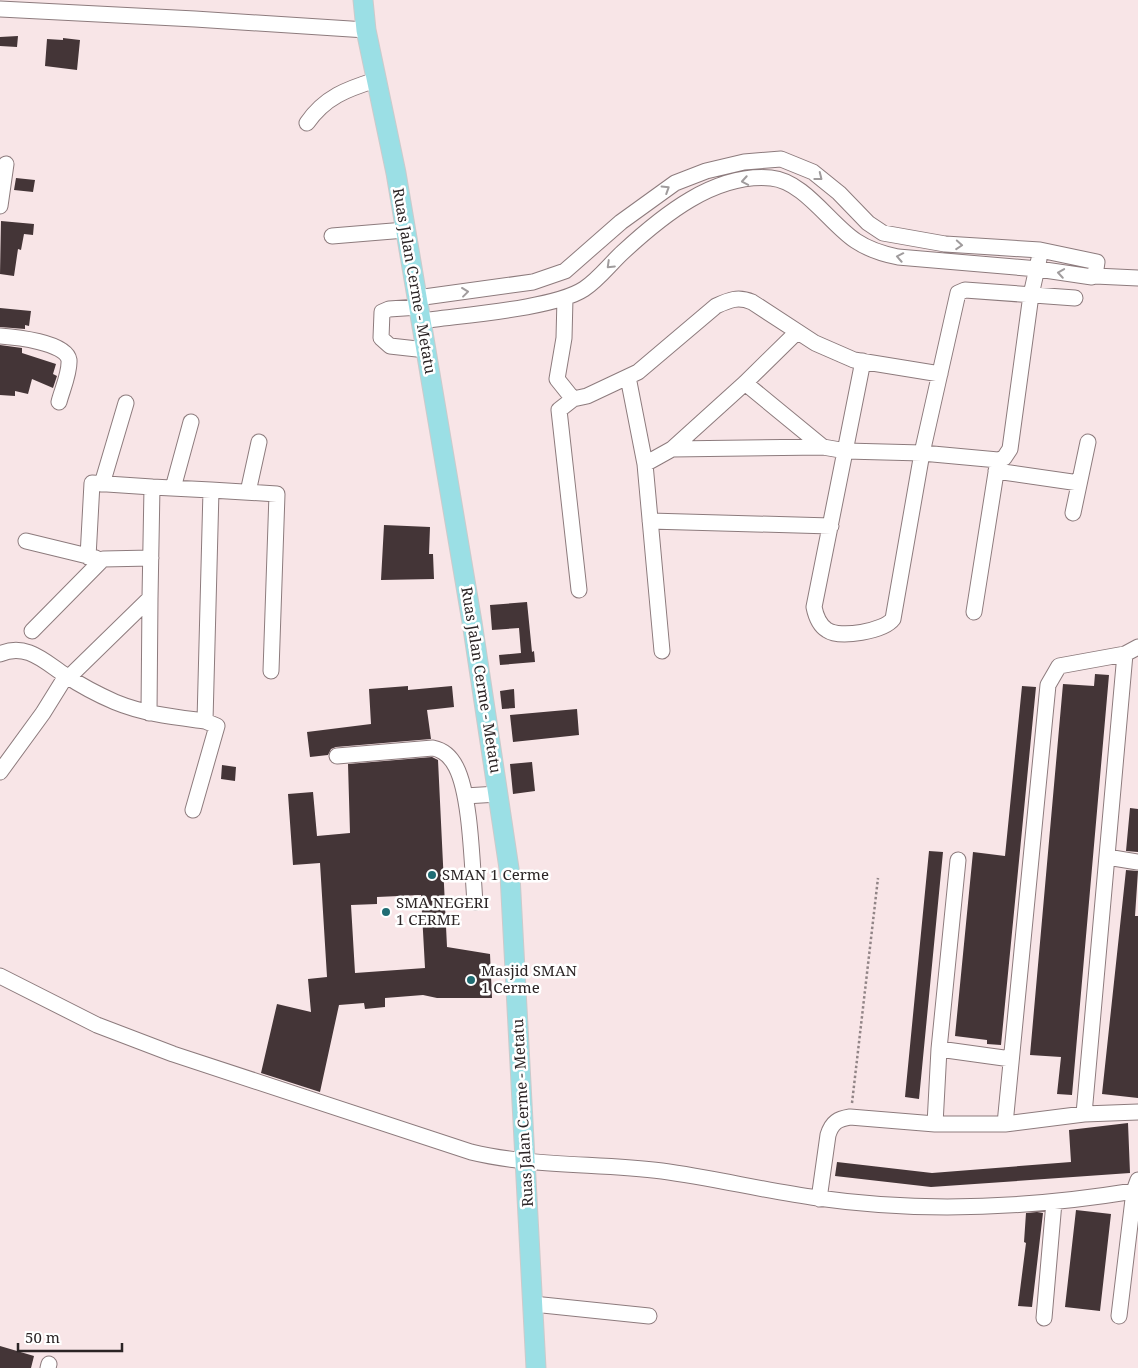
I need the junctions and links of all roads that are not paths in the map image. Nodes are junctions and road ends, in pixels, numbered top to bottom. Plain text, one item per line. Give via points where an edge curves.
1 (363, 0) edge
2 (0, 9) edge
3 (366, 30) junction
4 (376, 80) junction
5 (307, 124) dead end
6 (781, 159) junction
7 (6, 164) dead end
8 (772, 178) junction
9 (642, 205) junction
10 (0, 206) edge
11 (656, 224) junction
12 (616, 226) junction
13 (405, 230) junction
14 (332, 236) dead end
15 (631, 245) junction
16 (1040, 250) junction
17 (1038, 269) junction
18 (1096, 276) junction
19 (1138, 278) edge
20 (1031, 295) junction
21 (565, 298) junction
22 (1075, 298) dead end
23 (419, 308) junction
24 (797, 332) junction
25 (0, 336) edge
26 (426, 350) junction
27 (863, 361) junction
28 (940, 374) junction
29 (628, 377) junction
30 (745, 383) junction
31 (573, 399) junction
32 (59, 402) dead end
33 (126, 402) dead end
34 (191, 422) dead end
35 (259, 442) dead end
36 (1088, 442) dead end
37 (822, 447) junction
38 (672, 449) junction
39 (846, 451) junction
40 (922, 453) junction
41 (645, 464) junction
42 (997, 466) junction
43 (1079, 483) junction
44 (102, 484) junction
45 (152, 487) junction
46 (173, 488) junction
47 (211, 490) junction
48 (248, 492) junction
49 (1073, 513) dead end
50 (650, 521) junction
51 (831, 526) junction
52 (26, 541) dead end
53 (95, 558) junction
54 (151, 558) junction
55 (579, 590) dead end
56 (150, 598) junction
57 (974, 612) dead end
58 (32, 631) dead end
59 (1132, 650) edge
60 (662, 651) dead end
61 (0, 654) edge
62 (271, 671) dead end
63 (67, 676) junction
64 (149, 713) junction
65 (204, 722) junction
66 (337, 756) dead end
67 (0, 772) edge
68 (498, 794) junction
69 (465, 796) junction
70 (193, 810) dead end
71 (1107, 857) junction
72 (958, 860) dead end
73 (1138, 862) edge
74 (475, 902) dead end
75 (0, 976) edge
76 (939, 1049) junction
77 (1011, 1059) junction
78 (1138, 1112) edge
79 (1084, 1114) junction
80 (935, 1124) junction
81 (1005, 1124) junction
82 (525, 1162) junction
83 (1137, 1188) edge
84 (819, 1198) junction
85 (1054, 1202) junction
86 (533, 1304) junction
87 (649, 1316) dead end
88 (1120, 1316) dead end
89 (1044, 1318) dead end
90 (536, 1368) edge

1 - 3 main road, Ruas Jalan Cerme - Metatu
2 - 3 street
3 - 4 main road, Ruas Jalan Cerme - Metatu
4 - 5 street via 330,98
4 - 13 main road, Ruas Jalan Cerme - Metatu
6 - 8 street
9 -> 6 street via 675,183 706,171 744,162
6 -> 16 street via 813,172 883,233 945,244
7 - 10 street
8 -> 11 street via 705,190
17 -> 8 street via 924,261 878,252 856,241 790,185
9 - 11 street
9 - 12 street
11 - 15 street
12 - 15 street
23 -> 12 street via 533,282 565,271
13 - 14 street
13 - 23 main road, Ruas Jalan Cerme - Metatu
15 -> 21 street via 584,289
16 - 17 street
16 - 18 street via 1094,260 1097,262
18 -> 17 street
17 - 20 street
18 - 19 street
20 - 22 street
20 - 28 street via 965,290 958,293
20 - 42 street via 1010,449
21 - 23 street via 538,304
21 - 31 street via 564,338 557,379
23 - 26 main road, Ruas Jalan Cerme - Metatu
23 - 26 street via 382,312 381,338 390,346
24 - 27 street via 814,343
24 - 29 street via 752,302 743,298 732,299 716,306
24 - 30 street
25 - 32 street via 33,340 65,353 69,358 68,369
26 - 68 main road, Ruas Jalan Cerme - Metatu
27 - 28 street
27 - 39 street
28 - 40 street
29 - 31 street
29 - 41 street
30 - 37 street
30 - 38 street
31 - 55 street via 559,410
33 - 44 street
34 - 46 street
35 - 48 street
36 - 43 street
37 - 38 street
37 - 39 street
38 - 41 street
39 - 40 street
39 - 51 street
40 - 42 street
40 - 51 street via 896,606 889,624 879,629 836,634 828,631 816,617 814,607
41 - 50 street
42 - 43 street
42 - 57 street
43 - 49 street
44 - 45 street
44 - 53 street via 92,483
45 - 46 street
45 - 54 street
46 - 47 street
47 - 48 street
47 - 65 street
48 - 62 street via 277,494
50 - 51 street
50 - 60 street
52 - 53 street
53 - 54 street
53 - 58 street
54 - 56 street
56 - 63 street
56 - 64 street
59 - 71 street
59 - 77 street via 1059,666 1048,685
61 - 63 street via 12,650 36,655
63 - 64 street via 116,702
63 - 67 street
64 - 65 street
65 - 70 street via 216,726
66 - 69 street via 433,748 442,750 456,767
68 - 69 street
68 - 82 main road, Ruas Jalan Cerme - Metatu via 510,875
69 - 74 street
71 - 73 street
71 - 79 street
72 - 76 street
75 - 82 street via 97,1025 173,1054 471,1152
76 - 77 street
76 - 80 street
77 - 81 street
78 - 79 street
79 - 81 street
80 - 81 street
80 - 84 street via 850,1117 838,1119 831,1126
82 - 84 street via 664,1172
82 - 86 main road, Ruas Jalan Cerme - Metatu
83 - 85 street
83 - 88 street
84 - 85 street via 896,1205 997,1207
85 - 89 street
86 - 87 street
86 - 90 main road, Ruas Jalan Cerme - Metatu

